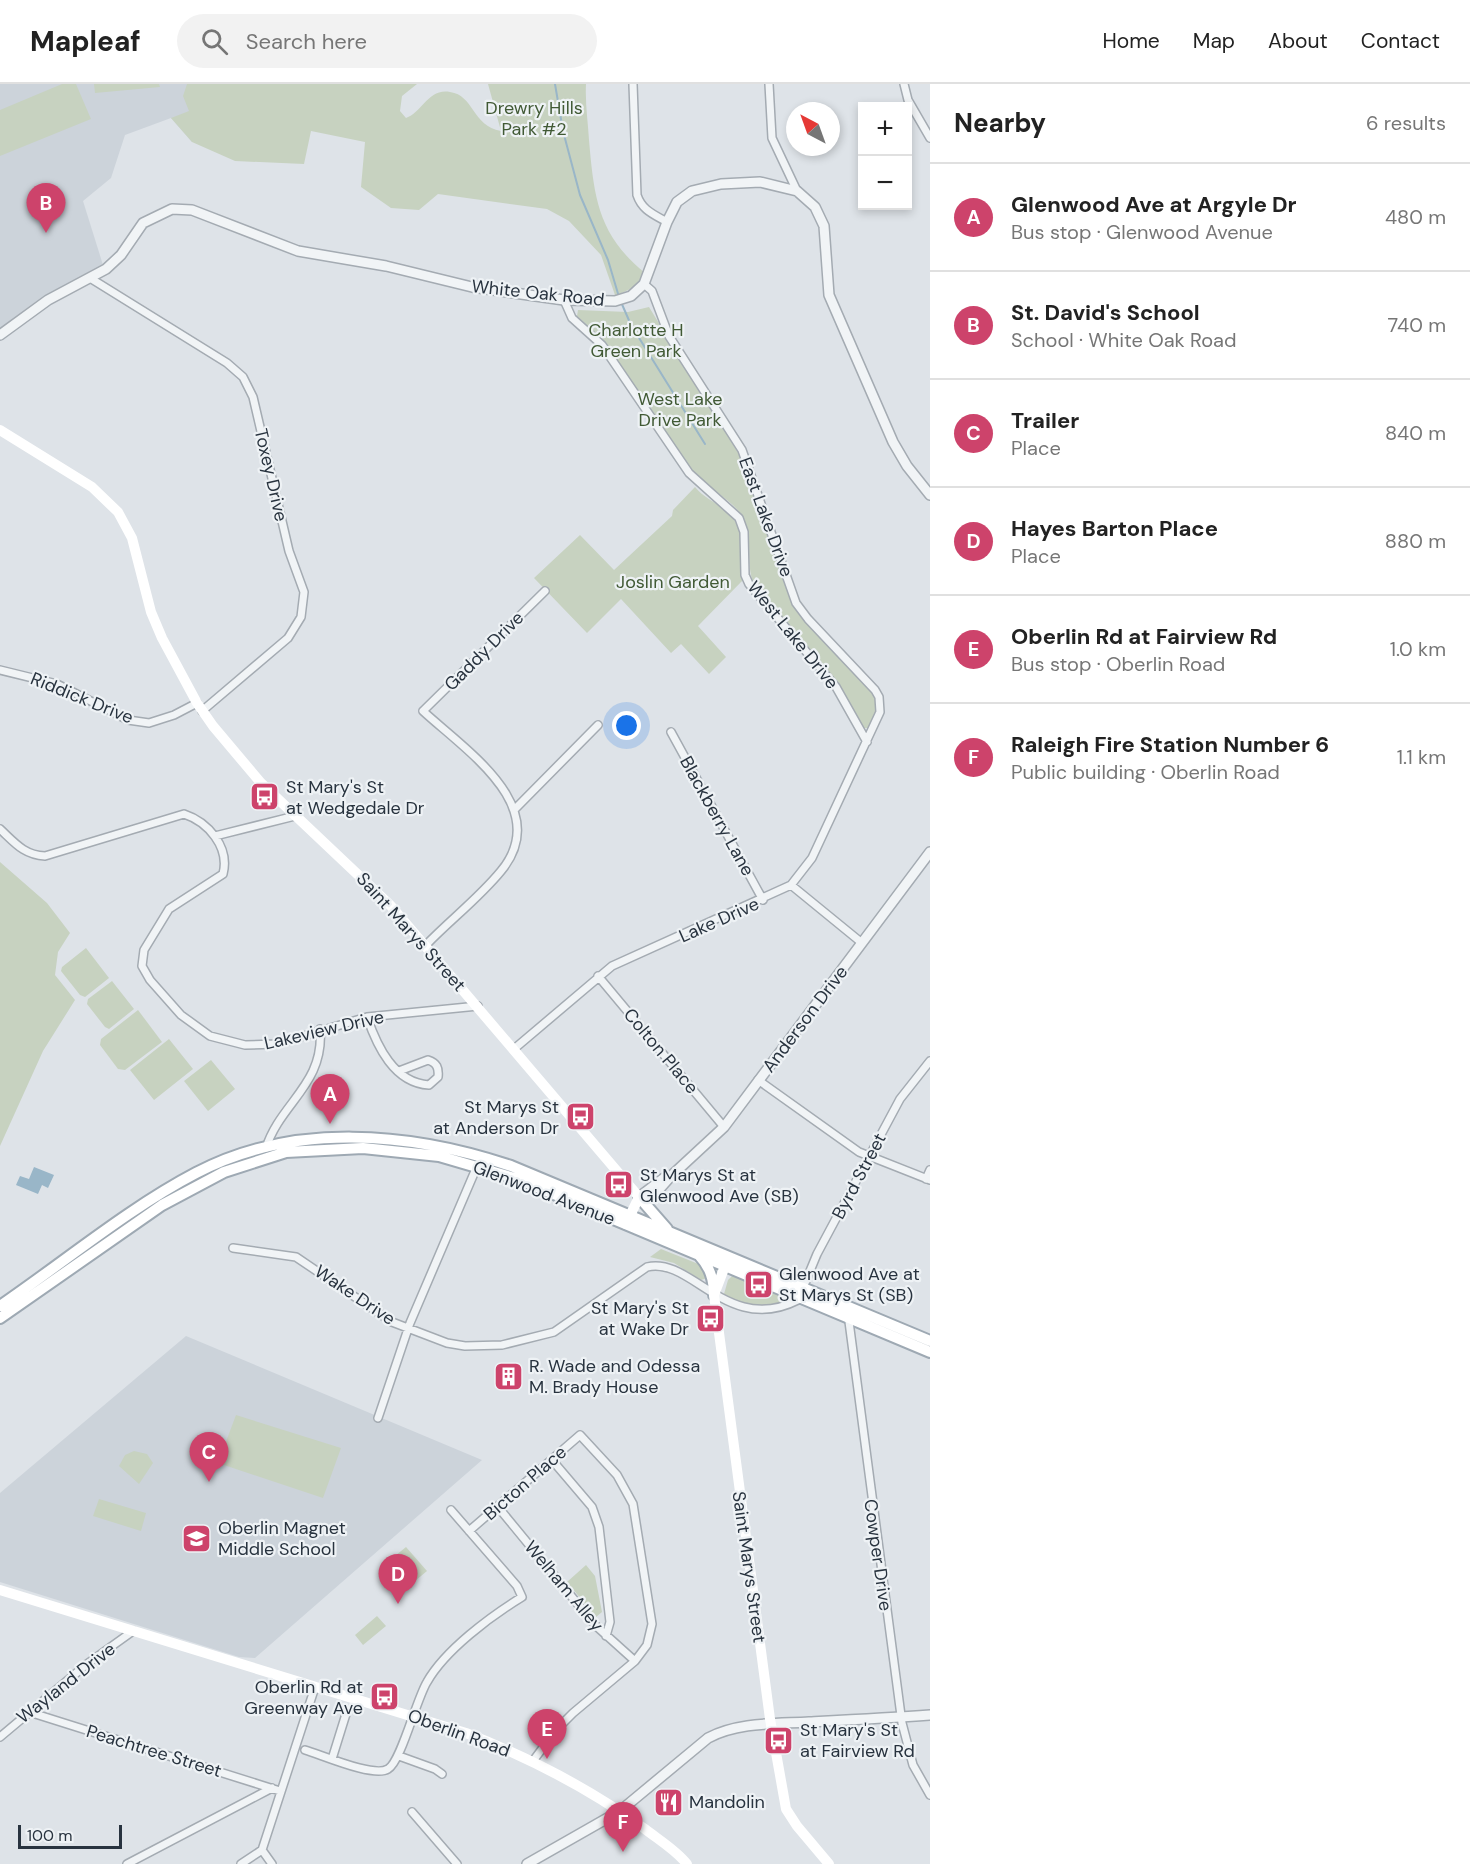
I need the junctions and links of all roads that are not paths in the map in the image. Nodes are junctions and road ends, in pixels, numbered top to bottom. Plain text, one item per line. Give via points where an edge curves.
1 (633, 84) edge
2 (769, 84) edge
3 (904, 84) edge
4 (930, 138) edge
5 (797, 191) junction
6 (667, 222) junction
7 (90, 278) junction
8 (644, 284) junction
9 (564, 300) junction
10 (0, 335) edge
11 (0, 430) edge
12 (930, 495) edge
13 (545, 591) dead end
14 (0, 670) edge
15 (199, 707) junction
16 (598, 725) dead end
17 (671, 732) dead end
18 (867, 742) junction
19 (515, 808) junction
20 (295, 816) junction
21 (0, 829) edge
22 (215, 836) junction
23 (930, 852) edge
24 (791, 885) junction
25 (763, 900) junction
26 (862, 943) junction
27 (426, 945) junction
28 (598, 976) junction
29 (478, 1006) junction
30 (367, 1017) junction
31 (320, 1029) junction
32 (514, 1049) junction
33 (930, 1061) edge
34 (399, 1071) junction
35 (758, 1080) junction
36 (724, 1127) junction
37 (266, 1151) junction
38 (869, 1157) junction
39 (479, 1161) junction
40 (930, 1170) edge
41 (928, 1179) edge
42 (642, 1200) junction
43 (633, 1221) junction
44 (669, 1231) junction
45 (233, 1248) dead end
46 (697, 1253) junction
47 (727, 1261) junction
48 (801, 1293) junction
49 (714, 1295) junction
50 (0, 1306) edge
51 (848, 1313) junction
52 (0, 1318) edge
53 (408, 1329) junction
54 (930, 1341) edge
55 (930, 1352) edge
56 (378, 1418) dead end
57 (552, 1460) junction
58 (498, 1507) junction
59 (451, 1510) dead end
60 (469, 1531) junction
61 (0, 1590) edge
62 (133, 1631) junction
63 (606, 1636) junction
64 (635, 1661) junction
65 (315, 1687) junction
66 (29, 1712) junction
67 (346, 1714) dead end
68 (411, 1715) junction
69 (930, 1715) edge
70 (901, 1717) junction
71 (771, 1725) junction
72 (0, 1737) edge
73 (305, 1750) dead end
74 (399, 1756) junction
75 (332, 1759) junction
76 (533, 1761) junction
77 (442, 1774) dead end
78 (272, 1788) junction
79 (280, 1791) junction
80 (930, 1795) edge
81 (620, 1811) junction
82 (412, 1812) dead end
83 (262, 1850) junction
84 (128, 1864) edge
85 (241, 1864) edge
86 (272, 1864) edge
87 (457, 1864) edge
88 (527, 1864) edge
89 (687, 1864) edge
90 (829, 1864) edge

1 - 6 street via 637,195 646,211
2 - 5 street via 772,138
3 - 4 street via 908,100
5 - 6 street via 760,182 721,184 692,191 677,202
5 - 12 street via 815,207 824,225 829,295 893,442 906,466
6 - 8 street
7 - 9 street, White Oak Road via 121,255 143,223 180,208 298,250 491,291
7 - 10 street, White Oak Road via 48,300
7 - 15 street, Toxey Drive via 227,363 243,377 253,397 289,551 304,592 301,617 288,638
8 - 9 street, White Oak Road via 624,300
8 - 18 street, East Lake Drive via 652,291 669,336 742,450 796,603 879,697 880,712
9 - 18 street, West Lake Drive via 572,318 602,345 689,472 739,518 745,540 747,580 836,687
11 - 15 main road, Saint Marys Street via 92,487 118,512 132,538 151,612
13 - 19 street, Gaddy Drive via 423,711 487,770
14 - 15 street, Riddick Drive via 57,684 138,722 149,723
15 - 20 main road, Saint Marys Street via 244,766
16 - 19 street
17 - 25 street, Blackberry Lane
18 - 24 street, Lake Drive via 812,858
19 - 27 street via 519,839 502,871
20 - 22 street
20 - 27 main road, Saint Marys Street via 392,906
21 - 22 street via 20,849 45,856 184,814 199,819
22 - 31 street, Lakeview Drive via 225,857 223,874 169,909 144,950 142,966 181,1015 210,1036 245,1045 277,1044
23 - 26 street, Anderson Drive
24 - 25 street, Lake Drive
24 - 26 street
25 - 28 street, Lake Drive via 612,966
26 - 35 street, Anderson Drive
27 - 29 main road, Saint Marys Street
28 - 32 street, Lake Drive
28 - 36 street, Colton Place
29 - 30 street, Lakeview Drive
29 - 32 main road, Saint Marys Street
30 - 31 street, Lakeview Drive
30 - 34 street via 386,1060
31 - 37 street via 322,1049 316,1068
32 - 42 main road, Saint Marys Street
33 - 38 street, Byrd Street via 900,1099
34 - 34 street via 429,1084 438,1077 438,1069 429,1060
35 - 36 street, Anderson Drive
35 - 38 street
36 - 42 street, Anderson Drive
37 - 39 main road, Glenwood Avenue via 312,1138 366,1138 445,1147
37 - 50 main road, Glenwood Avenue via 216,1164 181,1181
37 - 52 main road, Glenwood Avenue via 181,1193
38 - 41 street
38 - 48 street, Byrd Street via 817,1254
39 - 43 main road, Glenwood Avenue
39 - 53 street
40 - 41 street
42 - 43 main road
42 - 44 main road, Saint Marys Street
43 - 44 main road, Glenwood Avenue
43 - 46 main road, Glenwood Avenue
44 - 47 main road, Glenwood Avenue
45 - 53 street, Wake Drive via 296,1257 375,1312
46 - 47 main road, Glenwood Avenue
46 - 49 main road via 709,1269
47 - 48 main road, Glenwood Avenue
47 - 49 main road, Saint Marys Street
48 - 49 street, Wake Drive via 779,1308 759,1310
48 - 51 main road, Glenwood Avenue
49 - 53 street, Wake Drive via 657,1264 647,1267 554,1332 528,1339 502,1345 465,1346
49 - 71 main road, Saint Marys Street
51 - 54 main road, Glenwood Avenue
51 - 55 main road, Glenwood Avenue
51 - 70 street, Cowper Drive
53 - 56 street
57 - 58 street, Bicton Place
57 - 63 street via 592,1507 599,1527 610,1622
57 - 64 street, Bicton Place via 580,1435 617,1475 633,1504 652,1624 647,1645
58 - 60 street, Bicton Place
58 - 63 street, Welham Alley
59 - 60 street
60 - 68 street via 522,1597 447,1656 426,1683
61 - 62 main road, Oberlin Road
62 - 65 main road, Oberlin Road
62 - 66 street, Wayland Drive
63 - 64 street, Welham Alley
64 - 76 street via 573,1713
65 - 68 main road, Oberlin Road
65 - 79 street
66 - 72 street, Wayland Drive
66 - 78 street, Peachtree Street
67 - 75 street
68 - 74 street
68 - 76 main road, Oberlin Road via 466,1732
69 - 70 street
70 - 71 street
70 - 80 street, Cowper Drive via 913,1765
71 - 81 street via 730,1728 708,1738
71 - 90 main road, Saint Marys Street via 786,1809
73 - 75 street
74 - 75 street via 388,1770 376,1773
74 - 77 street
76 - 81 main road, Oberlin Road
78 - 79 street, Peachtree Street
78 - 84 street
79 - 83 street
81 - 88 street
81 - 89 main road, Oberlin Road
82 - 87 street
83 - 85 street
83 - 86 street

